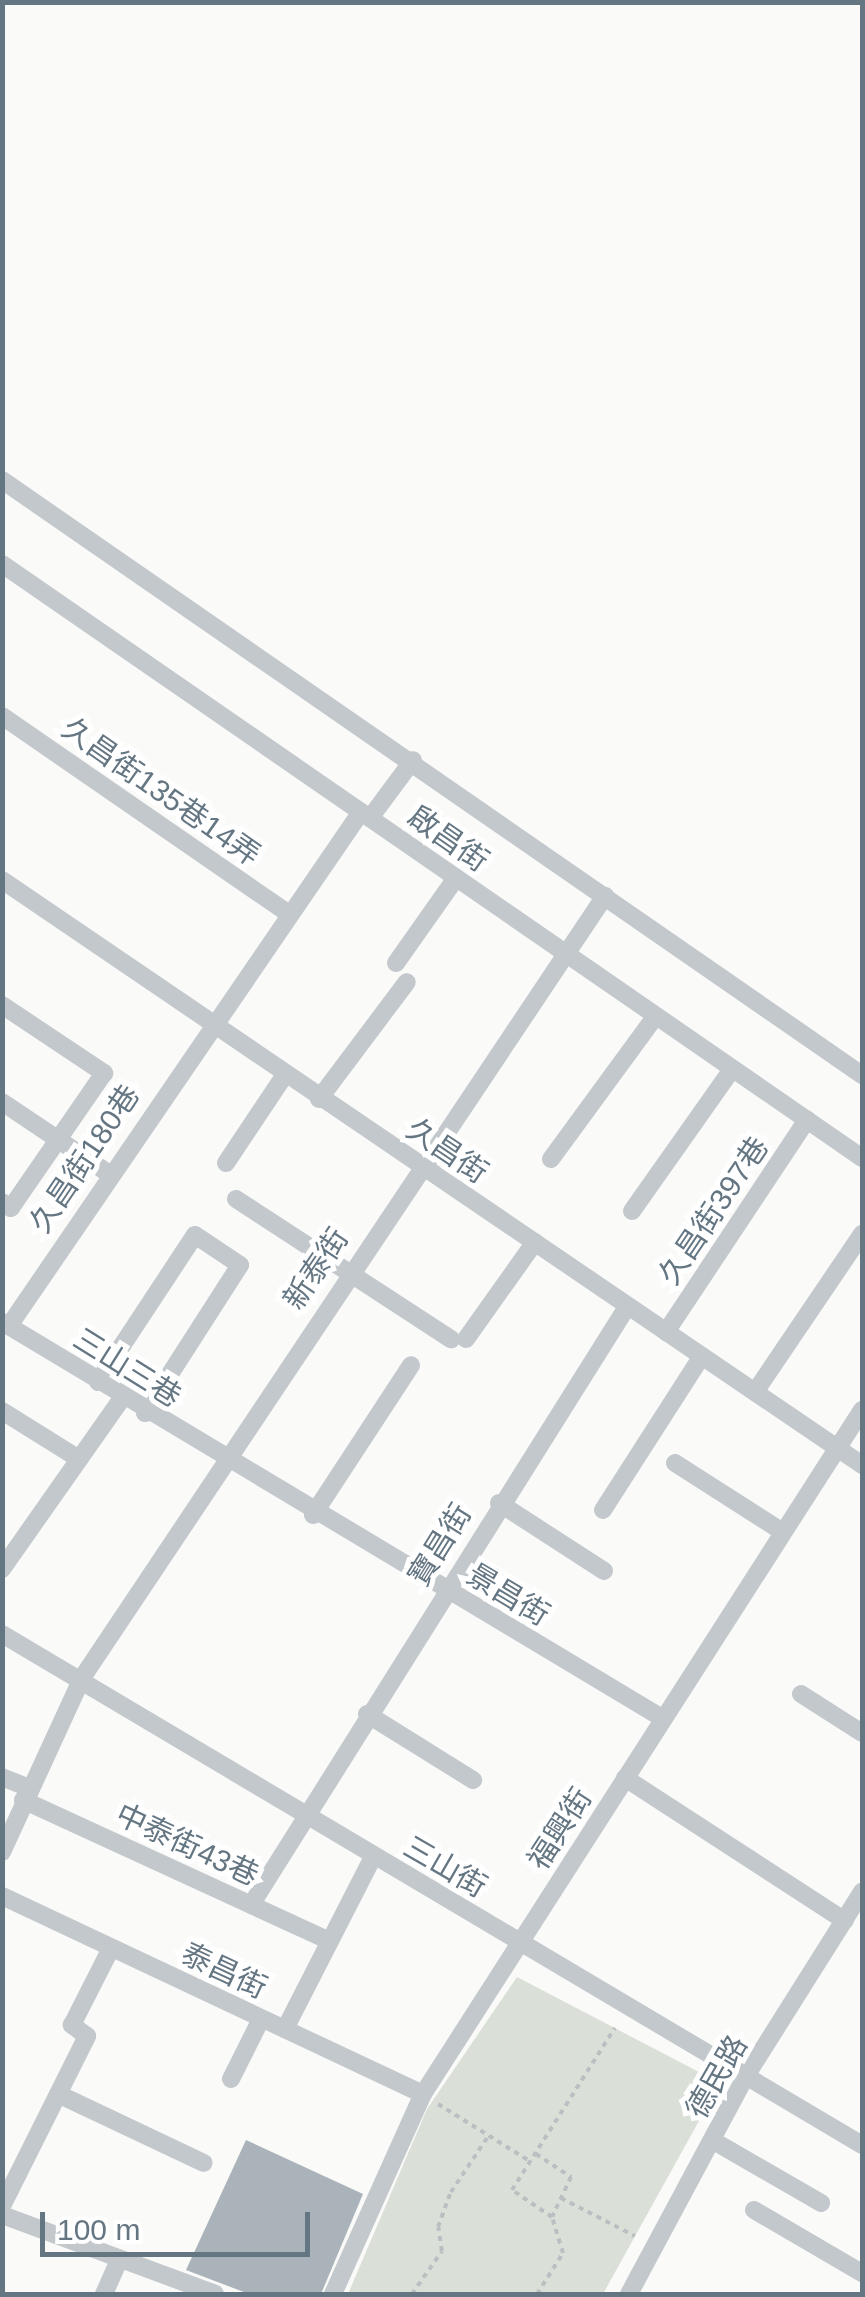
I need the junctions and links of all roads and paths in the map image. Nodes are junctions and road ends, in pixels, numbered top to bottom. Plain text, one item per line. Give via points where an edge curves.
1 (2, 480) edge
2 (2, 564) edge
3 (2, 716) edge
4 (413, 760) junction
5 (366, 815) junction
6 (456, 878) junction
7 (3, 881) edge
8 (605, 896) junction
9 (289, 914) junction
10 (566, 954) junction
11 (396, 964) dead end
12 (408, 982) dead end
13 (2, 1005) edge
14 (656, 1016) junction
15 (210, 1024) junction
16 (732, 1068) junction
17 (862, 1075) edge
18 (284, 1076) junction
19 (320, 1100) junction
20 (2, 1102) edge
21 (807, 1120) junction
22 (59, 1140) junction
23 (862, 1158) edge
24 (551, 1159) dead end
25 (226, 1162) dead end
26 (419, 1166) junction
27 (108, 1173) junction
28 (236, 1199) dead end
29 (2, 1202) edge
30 (632, 1211) dead end
31 (862, 1234) edge
32 (535, 1242) junction
33 (348, 1270) junction
34 (627, 1307) junction
35 (6, 1324) edge
36 (666, 1332) junction
37 (702, 1356) junction
38 (411, 1365) dead end
39 (98, 1382) junction
40 (755, 1392) junction
41 (122, 1398) junction
42 (862, 1410) edge
43 (2, 1411) edge
44 (145, 1414) junction
45 (838, 1448) junction
46 (79, 1458) junction
47 (223, 1458) junction
48 (675, 1463) dead end
49 (862, 1466) edge
50 (499, 1504) junction
51 (603, 1510) dead end
52 (313, 1515) junction
53 (783, 1532) junction
54 (9, 1547) edge
55 (2, 1570) edge
56 (604, 1571) dead end
57 (445, 1589) junction
58 (2, 1634) edge
59 (82, 1678) junction
60 (801, 1694) dead end
61 (367, 1714) junction
62 (662, 1718) junction
63 (862, 1734) edge
64 (2, 1777) edge
65 (625, 1778) junction
66 (473, 1780) dead end
67 (25, 1793) junction
68 (304, 1814) junction
69 (2, 1852) edge
70 (373, 1857) junction
71 (862, 1892) edge
72 (2, 1896) edge
73 (250, 1905) junction
74 (844, 1920) junction
75 (328, 1940) junction
76 (520, 1942) junction
77 (111, 1948) junction
78 (261, 2019) junction
79 (615, 2028) dead end
80 (285, 2030) junction
81 (746, 2076) junction
82 (231, 2079) dead end
83 (58, 2094) junction
84 (422, 2094) junction
85 (488, 2135) junction
86 (712, 2140) junction
87 (862, 2145) edge
88 (536, 2154) junction
89 (532, 2162) junction
90 (204, 2163) dead end
91 (562, 2198) junction
92 (821, 2203) dead end
93 (2, 2206) edge
94 (754, 2210) dead end
95 (2, 2215) edge
96 (552, 2217) junction
97 (636, 2236) dead end
98 (119, 2260) junction
99 (862, 2273) edge
100 (104, 2294) edge
101 (215, 2294) edge
102 (333, 2294) edge
103 (412, 2294) edge
104 (536, 2294) edge
105 (629, 2294) edge

1 - 4 street
2 - 5 street, 啟昌街
3 - 9 street, 久昌街135巷14弄
4 - 5 street, 久昌街180巷
4 - 8 street
5 - 6 street, 啟昌街
5 - 9 street, 久昌街180巷
6 - 10 street, 啟昌街
6 - 11 street
7 - 15 street, 久昌街
8 - 10 street, 新泰街
8 - 17 street
9 - 15 street, 久昌街180巷
10 - 14 street, 啟昌街
10 - 26 street, 新泰街
12 - 19 street
13 - 22 street via 104,1073
14 - 16 street, 啟昌街
14 - 24 street
15 - 18 street, 久昌街
15 - 27 street, 久昌街180巷
16 - 21 street, 啟昌街
16 - 30 street
18 - 19 street, 久昌街
18 - 25 street
19 - 26 street, 久昌街
20 - 22 street
21 - 23 street, 啟昌街
21 - 36 street, 久昌街397巷
22 - 27 street
22 - 29 street via 10,1208
26 - 32 street, 久昌街
26 - 33 street, 新泰街
27 - 35 street, 久昌街180巷
28 - 33 street
31 - 40 street
32 - 33 street via 459,1339
32 - 34 street, 久昌街
33 - 47 street, 新泰街
34 - 36 street, 久昌街
34 - 50 street, 寶昌街
35 - 39 street, 三山三巷
36 - 37 street, 久昌街
37 - 40 street, 久昌街
37 - 51 street
38 - 52 street
39 - 41 street, 三山三巷
39 - 44 street via 194,1235 240,1265
40 - 45 street, 久昌街
41 - 44 street, 三山三巷
41 - 46 street
42 - 45 street, 福興街
43 - 46 street
44 - 47 street, 三山三巷
45 - 49 street, 久昌街
45 - 53 street, 福興街
46 - 54 street
47 - 52 street, 景昌街
47 - 59 street, 新泰街
48 - 53 street
50 - 56 street
50 - 57 street, 寶昌街
52 - 57 street, 景昌街
53 - 62 street, 福興街
54 - 55 street
57 - 61 street, 寶昌街
57 - 62 street, 景昌街
58 - 59 street, 三山街
59 - 67 street, 新泰街
59 - 68 street, 三山街
60 - 63 street
61 - 66 street
61 - 68 street, 寶昌街
62 - 65 street, 福興街
64 - 67 street, 中泰街43巷
65 - 74 street
65 - 76 street, 福興街
67 - 69 street, 新泰街
67 - 73 street, 中泰街43巷
68 - 70 street, 三山街
68 - 73 street, 寶昌街
70 - 75 street
70 - 76 street, 三山街
71 - 74 street, 德民路
72 - 77 street, 泰昌街
73 - 75 street, 中泰街43巷
74 - 81 street, 德民路
75 - 80 street
76 - 81 street, 三山街
76 - 84 street, 福興街
77 - 78 street, 泰昌街
77 - 83 street via 72,2026 87,2036
78 - 80 street, 泰昌街
78 - 82 street
79 - 88 path
80 - 84 street, 泰昌街
81 - 86 street, 德民路
81 - 87 street, 三山街
83 - 90 street
83 - 93 street
84 - 85 path
84 - 102 street, 福興街
85 - 89 path
85 - 103 path via 451,2192 438,2227 442,2251
86 - 92 street
86 - 105 street, 德民路
88 - 89 path
88 - 91 path via 571,2178
89 - 96 path via 512,2190
91 - 96 path
91 - 97 path
94 - 99 street
95 - 98 street
96 - 104 path via 563,2253
98 - 100 street
98 - 101 street

